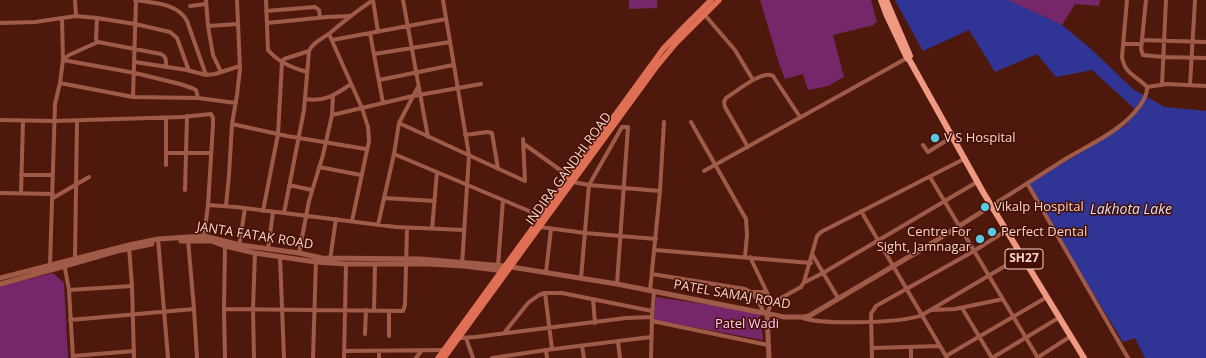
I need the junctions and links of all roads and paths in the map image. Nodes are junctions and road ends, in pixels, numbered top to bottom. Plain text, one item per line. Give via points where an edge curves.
1 (76, 0) edge
2 (136, 0) edge
3 (237, 0) edge
4 (266, 0) edge
5 (373, 0) edge
6 (403, 0) edge
7 (443, 0) edge
8 (702, 0) edge
9 (711, 0) edge
10 (719, 0) edge
11 (881, 0) edge
12 (886, 0) edge
13 (1127, 0) edge
14 (1146, 0) edge
15 (1166, 0) edge
16 (1194, 0) edge
17 (206, 2) edge
18 (706, 5) junction
19 (190, 6) dead end
20 (266, 11) junction
21 (704, 14) junction
22 (76, 16) junction
23 (350, 16) junction
24 (320, 17) junction
25 (62, 18) junction
26 (97, 18) junction
27 (446, 19) junction
28 (0, 23) edge
29 (267, 23) junction
30 (135, 24) junction
31 (238, 24) junction
32 (208, 26) junction
33 (407, 26) junction
34 (378, 32) junction
35 (370, 33) junction
36 (328, 34) junction
37 (332, 40) junction
38 (1164, 41) junction
39 (98, 42) junction
40 (450, 42) junction
41 (1142, 42) junction
42 (1192, 42) junction
43 (1206, 42) edge
44 (1123, 44) junction
45 (411, 48) junction
46 (135, 50) junction
47 (309, 51) junction
48 (374, 54) junction
49 (1163, 57) junction
50 (1192, 58) junction
51 (1206, 58) edge
52 (909, 59) junction
53 (63, 60) junction
54 (135, 62) junction
55 (282, 62) junction
56 (453, 65) junction
57 (240, 66) junction
58 (166, 67) junction
59 (189, 71) junction
60 (221, 72) junction
61 (307, 72) junction
62 (415, 72) junction
63 (134, 73) junction
64 (206, 75) junction
65 (378, 80) junction
66 (753, 80) junction
67 (60, 83) junction
68 (351, 84) junction
69 (481, 84) dead end
70 (1162, 85) junction
71 (1190, 85) junction
72 (1206, 86) edge
73 (418, 87) junction
74 (457, 88) junction
75 (1147, 89) junction
76 (420, 95) junction
77 (333, 96) junction
78 (413, 96) junction
79 (134, 97) junction
80 (198, 98) junction
81 (305, 99) junction
82 (236, 103) junction
83 (383, 103) junction
84 (362, 108) junction
85 (332, 115) junction
86 (187, 116) junction
87 (800, 117) junction
88 (166, 118) junction
89 (0, 120) edge
90 (23, 121) junction
91 (54, 121) junction
92 (77, 121) junction
93 (664, 122) dead end
94 (691, 122) dead end
95 (399, 123) junction
96 (232, 124) junction
97 (278, 134) junction
98 (465, 135) junction
99 (428, 137) junction
100 (952, 137) junction
101 (298, 138) junction
102 (325, 143) junction
103 (924, 145) dead end
104 (748, 147) junction
105 (366, 150) junction
106 (166, 153) junction
107 (186, 153) junction
108 (210, 153) junction
109 (394, 154) junction
110 (468, 155) junction
111 (964, 159) junction
112 (166, 165) dead end
113 (716, 165) junction
114 (319, 168) junction
115 (498, 169) junction
116 (704, 171) dead end
117 (437, 172) junction
118 (21, 175) junction
119 (53, 175) junction
120 (361, 176) junction
121 (89, 177) dead end
122 (930, 177) junction
123 (571, 179) junction
124 (977, 182) junction
125 (1027, 183) junction
126 (76, 184) junction
127 (289, 185) junction
128 (467, 185) junction
129 (589, 185) junction
130 (624, 188) junction
131 (185, 190) dead end
132 (312, 190) junction
133 (660, 191) junction
134 (0, 192) edge
135 (20, 193) junction
136 (53, 196) junction
137 (384, 198) junction
138 (503, 200) junction
139 (435, 201) junction
140 (944, 201) junction
141 (208, 205) junction
142 (226, 206) junction
143 (992, 206) junction
144 (245, 208) junction
145 (263, 211) junction
146 (861, 211) junction
147 (273, 212) junction
148 (284, 213) junction
149 (306, 216) junction
150 (541, 216) junction
151 (336, 219) junction
152 (352, 221) junction
153 (378, 225) junction
154 (959, 226) junction
155 (540, 227) junction
156 (407, 228) junction
157 (432, 229) junction
158 (551, 229) junction
159 (464, 230) junction
160 (1007, 230) junction
161 (585, 233) junction
162 (620, 235) junction
163 (204, 236) junction
164 (656, 239) junction
165 (188, 240) junction
166 (159, 241) junction
167 (878, 241) junction
168 (129, 246) junction
169 (225, 246) junction
170 (239, 248) junction
171 (268, 249) junction
172 (655, 250) junction
173 (974, 251) junction
174 (255, 253) junction
175 (812, 253) junction
176 (299, 254) junction
177 (280, 256) junction
178 (1022, 256) junction
179 (745, 257) junction
180 (750, 257) junction
181 (76, 258) junction
182 (316, 259) junction
183 (330, 261) junction
184 (406, 261) junction
185 (811, 262) junction
186 (64, 264) junction
187 (346, 264) junction
188 (375, 264) junction
189 (462, 264) junction
190 (50, 265) junction
191 (893, 267) junction
192 (505, 268) junction
193 (546, 272) junction
194 (824, 273) junction
195 (652, 274) junction
196 (988, 275) junction
197 (0, 278) edge
198 (581, 278) junction
199 (804, 282) junction
200 (0, 284) edge
201 (617, 284) junction
202 (132, 286) junction
203 (907, 289) junction
204 (69, 290) junction
205 (652, 291) junction
206 (751, 292) junction
207 (767, 292) junction
208 (545, 293) junction
209 (1048, 297) junction
210 (838, 298) junction
211 (593, 299) junction
212 (1003, 299) junction
213 (772, 303) junction
214 (962, 308) junction
215 (224, 309) junction
216 (194, 310) junction
217 (253, 310) junction
218 (283, 310) junction
219 (314, 310) junction
220 (366, 310) junction
221 (374, 310) junction
222 (930, 310) junction
223 (344, 311) junction
224 (389, 311) junction
225 (652, 311) junction
226 (164, 312) junction
227 (765, 313) junction
228 (133, 314) junction
229 (922, 315) junction
230 (803, 317) junction
231 (1014, 317) junction
232 (1060, 317) junction
233 (652, 319) junction
234 (70, 320) junction
235 (872, 321) junction
236 (594, 323) junction
237 (550, 328) junction
238 (504, 333) junction
239 (365, 334) dead end
240 (390, 336) dead end
241 (1072, 336) junction
242 (456, 337) junction
243 (651, 337) junction
244 (979, 337) junction
245 (466, 338) junction
246 (1026, 338) junction
247 (618, 342) junction
248 (768, 345) junction
249 (582, 346) junction
250 (940, 346) junction
251 (911, 347) junction
252 (872, 348) junction
253 (552, 349) junction
254 (422, 350) junction
255 (445, 350) junction
256 (546, 350) junction
257 (134, 351) junction
258 (344, 351) junction
259 (379, 351) junction
260 (73, 357) edge
261 (504, 357) edge
262 (946, 357) edge
263 (134, 358) edge
264 (168, 358) edge
265 (197, 358) edge
266 (225, 358) edge
267 (254, 358) edge
268 (284, 358) edge
269 (313, 358) edge
270 (344, 358) edge
271 (379, 358) edge
272 (416, 358) edge
273 (438, 358) edge
274 (444, 358) edge
275 (473, 358) edge
276 (492, 358) edge
277 (547, 358) edge
278 (584, 358) edge
279 (620, 358) edge
280 (651, 358) edge
281 (768, 358) edge
282 (872, 358) edge
283 (911, 358) edge
284 (992, 358) edge
285 (1037, 358) edge
286 (1083, 358) edge
287 (1128, 358) edge

1 - 22 street
2 - 30 street
2 - 64 street via 175,8 182,14 187,21
3 - 31 street
4 - 20 street
5 - 23 street
5 - 34 street
6 - 33 street
7 - 27 street
8 - 18 street
9 - 18 main road, INDIRA GANDHI ROAD
10 - 21 main road, INDIRA GANDHI ROAD
11 - 52 main road, SH27
12 - 52 main road, SH27 via 911,56
13 - 44 street
14 - 41 street
15 - 38 street
16 - 42 street
17 - 19 street
17 - 32 street
18 - 123 main road, INDIRA GANDHI ROAD via 664,50
20 - 24 street via 315,7 319,10
20 - 29 street
21 - 66 street via 735,50
21 - 123 main road, INDIRA GANDHI ROAD via 672,48
22 - 25 street
22 - 26 street
23 - 24 street
23 - 36 street
24 - 29 street
25 - 28 street
25 - 53 street
26 - 30 street
26 - 39 street
27 - 33 street
27 - 40 street
29 - 55 street via 268,50
30 - 46 street
30 - 59 street via 173,34 177,38
31 - 32 street
31 - 57 street
32 - 60 street via 213,54
33 - 34 street
33 - 45 street
34 - 35 street
35 - 37 street
35 - 48 street
36 - 37 street
36 - 47 street via 313,44
37 - 68 street
38 - 41 street
38 - 42 street
38 - 49 street
39 - 46 street
39 - 53 street
40 - 45 street
40 - 56 street
41 - 44 street
41 - 49 street via 1144,55
42 - 43 street
42 - 50 street
44 - 75 street via 1124,67
45 - 48 street
45 - 62 street
46 - 54 street
46 - 58 street via 164,56
47 - 55 street via 284,59
47 - 61 street
48 - 65 street
49 - 50 street
49 - 70 street
50 - 51 street
50 - 71 street
52 - 87 street
52 - 100 main road, SH27
53 - 63 street
53 - 67 street
54 - 58 street
54 - 63 street
55 - 61 street
55 - 97 street
56 - 62 street
56 - 74 street
57 - 60 street
57 - 82 street
58 - 59 street
59 - 64 street
60 - 64 street
61 - 81 street
62 - 65 street
62 - 73 street
63 - 79 street
63 - 80 street via 192,88 196,90
65 - 83 street
66 - 87 street via 766,74 773,76
66 - 104 street via 724,102
67 - 79 street
67 - 91 street
68 - 77 street
68 - 84 street
69 - 74 street
70 - 71 street
70 - 75 street
71 - 72 street
73 - 76 street
73 - 78 street
74 - 76 street
74 - 98 street
75 - 125 street via 1142,103 1122,124
76 - 78 street
76 - 99 street
77 - 81 street via 317,100
77 - 85 street
78 - 83 street
78 - 95 street
79 - 80 street
80 - 82 street
81 - 101 street
82 - 96 street
83 - 84 street
84 - 85 street
84 - 105 street via 369,134
85 - 102 street
86 - 88 street
86 - 107 street
86 - 108 street via 212,115
87 - 104 street
88 - 92 street
88 - 106 street
89 - 90 street
90 - 91 street
90 - 118 street
91 - 92 street
91 - 119 street
92 - 126 street
93 - 133 street
94 - 113 street
95 - 99 street
95 - 109 street
96 - 97 street
96 - 142 street
97 - 101 street
97 - 145 street
98 - 110 street
98 - 115 street via 492,133
99 - 110 street
100 - 103 street via 928,152
100 - 111 main road, SH27
101 - 102 street
101 - 127 street
102 - 105 street
102 - 114 street
104 - 113 street
105 - 120 street
106 - 107 street
106 - 112 street
107 - 108 street
107 - 131 street
108 - 141 street
109 - 117 street
109 - 137 street
110 - 115 street
110 - 128 street
111 - 122 street
111 - 124 main road, SH27
113 - 116 street
113 - 179 street via 746,220
114 - 120 street
114 - 132 street
115 - 123 street via 525,182 524,142
117 - 128 street
117 - 139 street
118 - 119 street
118 - 135 street
119 - 136 street
120 - 152 street
121 - 126 street
122 - 140 street
122 - 146 street
123 - 129 street
123 - 150 main road, INDIRA GANDHI ROAD
123 - 155 main road, INDIRA GANDHI ROAD
124 - 140 street
124 - 143 main road, SH27
125 - 143 street
125 - 287 street
126 - 136 street
126 - 181 street
127 - 132 street
127 - 148 street
128 - 138 street
128 - 159 street
129 - 130 street
129 - 130 street via 622,127 628,126
129 - 161 street
130 - 133 street
130 - 162 street
132 - 149 street
133 - 164 street
134 - 135 street
135 - 136 street
136 - 190 street
137 - 139 street
137 - 153 street
138 - 150 street
138 - 192 street
139 - 157 street
140 - 154 street
140 - 167 street
141 - 142 street
141 - 163 street
142 - 144 street
143 - 154 street, PATEL SAMAJ ROAD
143 - 160 main road, SH27
144 - 145 street
144 - 170 street
145 - 147 street
146 - 167 street
146 - 175 street via 821,232
147 - 148 street
147 - 171 street
148 - 149 street
149 - 151 street
149 - 176 street
150 - 192 main road, INDIRA GANDHI ROAD
151 - 152 street
151 - 183 street
152 - 153 street
153 - 156 street
154 - 173 street
154 - 191 street, PATEL SAMAJ ROAD
155 - 158 street
155 - 192 main road, INDIRA GANDHI ROAD
156 - 157 street
156 - 184 street
157 - 159 street
158 - 161 street
158 - 193 street
159 - 189 street
160 - 173 street
160 - 178 main road, SH27
161 - 162 street
161 - 198 street
162 - 164 street
162 - 201 street
163 - 166 street, JANTA FATAK ROAD
163 - 170 street, JANTA FATAK ROAD
164 - 172 street
165 - 166 street
165 - 169 street via 211,241
165 - 216 street
166 - 168 street, JANTA FATAK ROAD
166 - 226 street
167 - 191 street
167 - 194 street
168 - 181 street, JANTA FATAK ROAD
168 - 186 street
168 - 202 street
169 - 170 street
169 - 215 street
170 - 171 street, JANTA FATAK ROAD
170 - 174 street
171 - 176 street, JANTA FATAK ROAD
172 - 179 street
172 - 195 street
173 - 196 street
173 - 203 street
174 - 177 street
174 - 217 street
175 - 185 street
175 - 194 street
176 - 182 street, JANTA FATAK ROAD
177 - 182 street
177 - 218 street
178 - 196 street
178 - 209 main road, SH27
179 - 180 street
180 - 185 street
180 - 207 street
181 - 186 street, JANTA FATAK ROAD
182 - 183 street, JANTA FATAK ROAD
182 - 219 street
183 - 184 street, JANTA FATAK ROAD
183 - 187 street
184 - 188 street
184 - 189 street, JANTA FATAK ROAD
184 - 224 street via 405,308 399,312
185 - 199 street
186 - 190 street, JANTA FATAK ROAD
186 - 200 street
186 - 204 street
187 - 188 street
187 - 223 street
188 - 221 street
189 - 192 street, PATEL SAMAJ ROAD
190 - 197 street, JANTA FATAK ROAD
191 - 203 street
191 - 210 street, PATEL SAMAJ ROAD
192 - 193 street, PATEL SAMAJ ROAD
192 - 242 main road, INDIRA GANDHI ROAD
193 - 198 street, PATEL SAMAJ ROAD
194 - 199 street
194 - 210 street
195 - 205 street
195 - 206 street
196 - 212 street
196 - 222 street
198 - 201 street, PATEL SAMAJ ROAD
199 - 213 street
201 - 205 street, PATEL SAMAJ ROAD
202 - 204 street
202 - 228 street
203 - 229 street
203 - 235 street via 876,306 872,310
204 - 234 street
205 - 225 street
205 - 227 street, PATEL SAMAJ ROAD
206 - 207 street
206 - 227 street
207 - 213 street
208 - 211 street via 554,292
208 - 237 street
208 - 238 street via 528,303
209 - 231 street
209 - 232 main road, SH27
210 - 230 street, PATEL SAMAJ ROAD via 813,314
211 - 225 street
211 - 236 street
212 - 214 street
212 - 231 street
213 - 227 street
214 - 222 street
214 - 244 street
215 - 217 street
215 - 266 street
216 - 226 street
216 - 265 street
217 - 218 street
217 - 267 street
218 - 219 street
218 - 268 street
219 - 223 street
219 - 269 street
220 - 221 street
220 - 223 street
220 - 239 street
221 - 224 street
222 - 229 street
223 - 258 street
224 - 240 street
225 - 233 street
226 - 228 street
226 - 264 street
227 - 230 street, PATEL SAMAJ ROAD
227 - 248 street
228 - 234 street
228 - 257 street
229 - 235 street via 908,319
229 - 250 street
230 - 235 street via 833,322
231 - 244 street
231 - 246 street
232 - 241 main road, SH27
232 - 246 street
233 - 236 street via 626,318
233 - 243 street
233 - 248 street
234 - 260 street
235 - 252 street
236 - 237 street
237 - 238 street
237 - 253 street
238 - 245 street
241 - 285 street
241 - 286 main road, SH27
242 - 245 street
242 - 255 main road, INDIRA GANDHI ROAD
242 - 274 main road, INDIRA GANDHI ROAD
243 - 247 street
243 - 280 street
244 - 262 street
244 - 284 street
245 - 275 street
246 - 284 street
246 - 285 street
247 - 249 street
247 - 279 street
248 - 281 street
249 - 253 street
249 - 278 street
250 - 251 street
250 - 262 street
251 - 252 street
251 - 283 street
252 - 282 street
253 - 256 street
254 - 255 street
254 - 259 street
254 - 272 street
255 - 273 main road, INDIRA GANDHI ROAD
256 - 261 street
256 - 277 street
257 - 260 street
257 - 263 street
258 - 259 street
258 - 270 street
259 - 271 street
261 - 276 street

